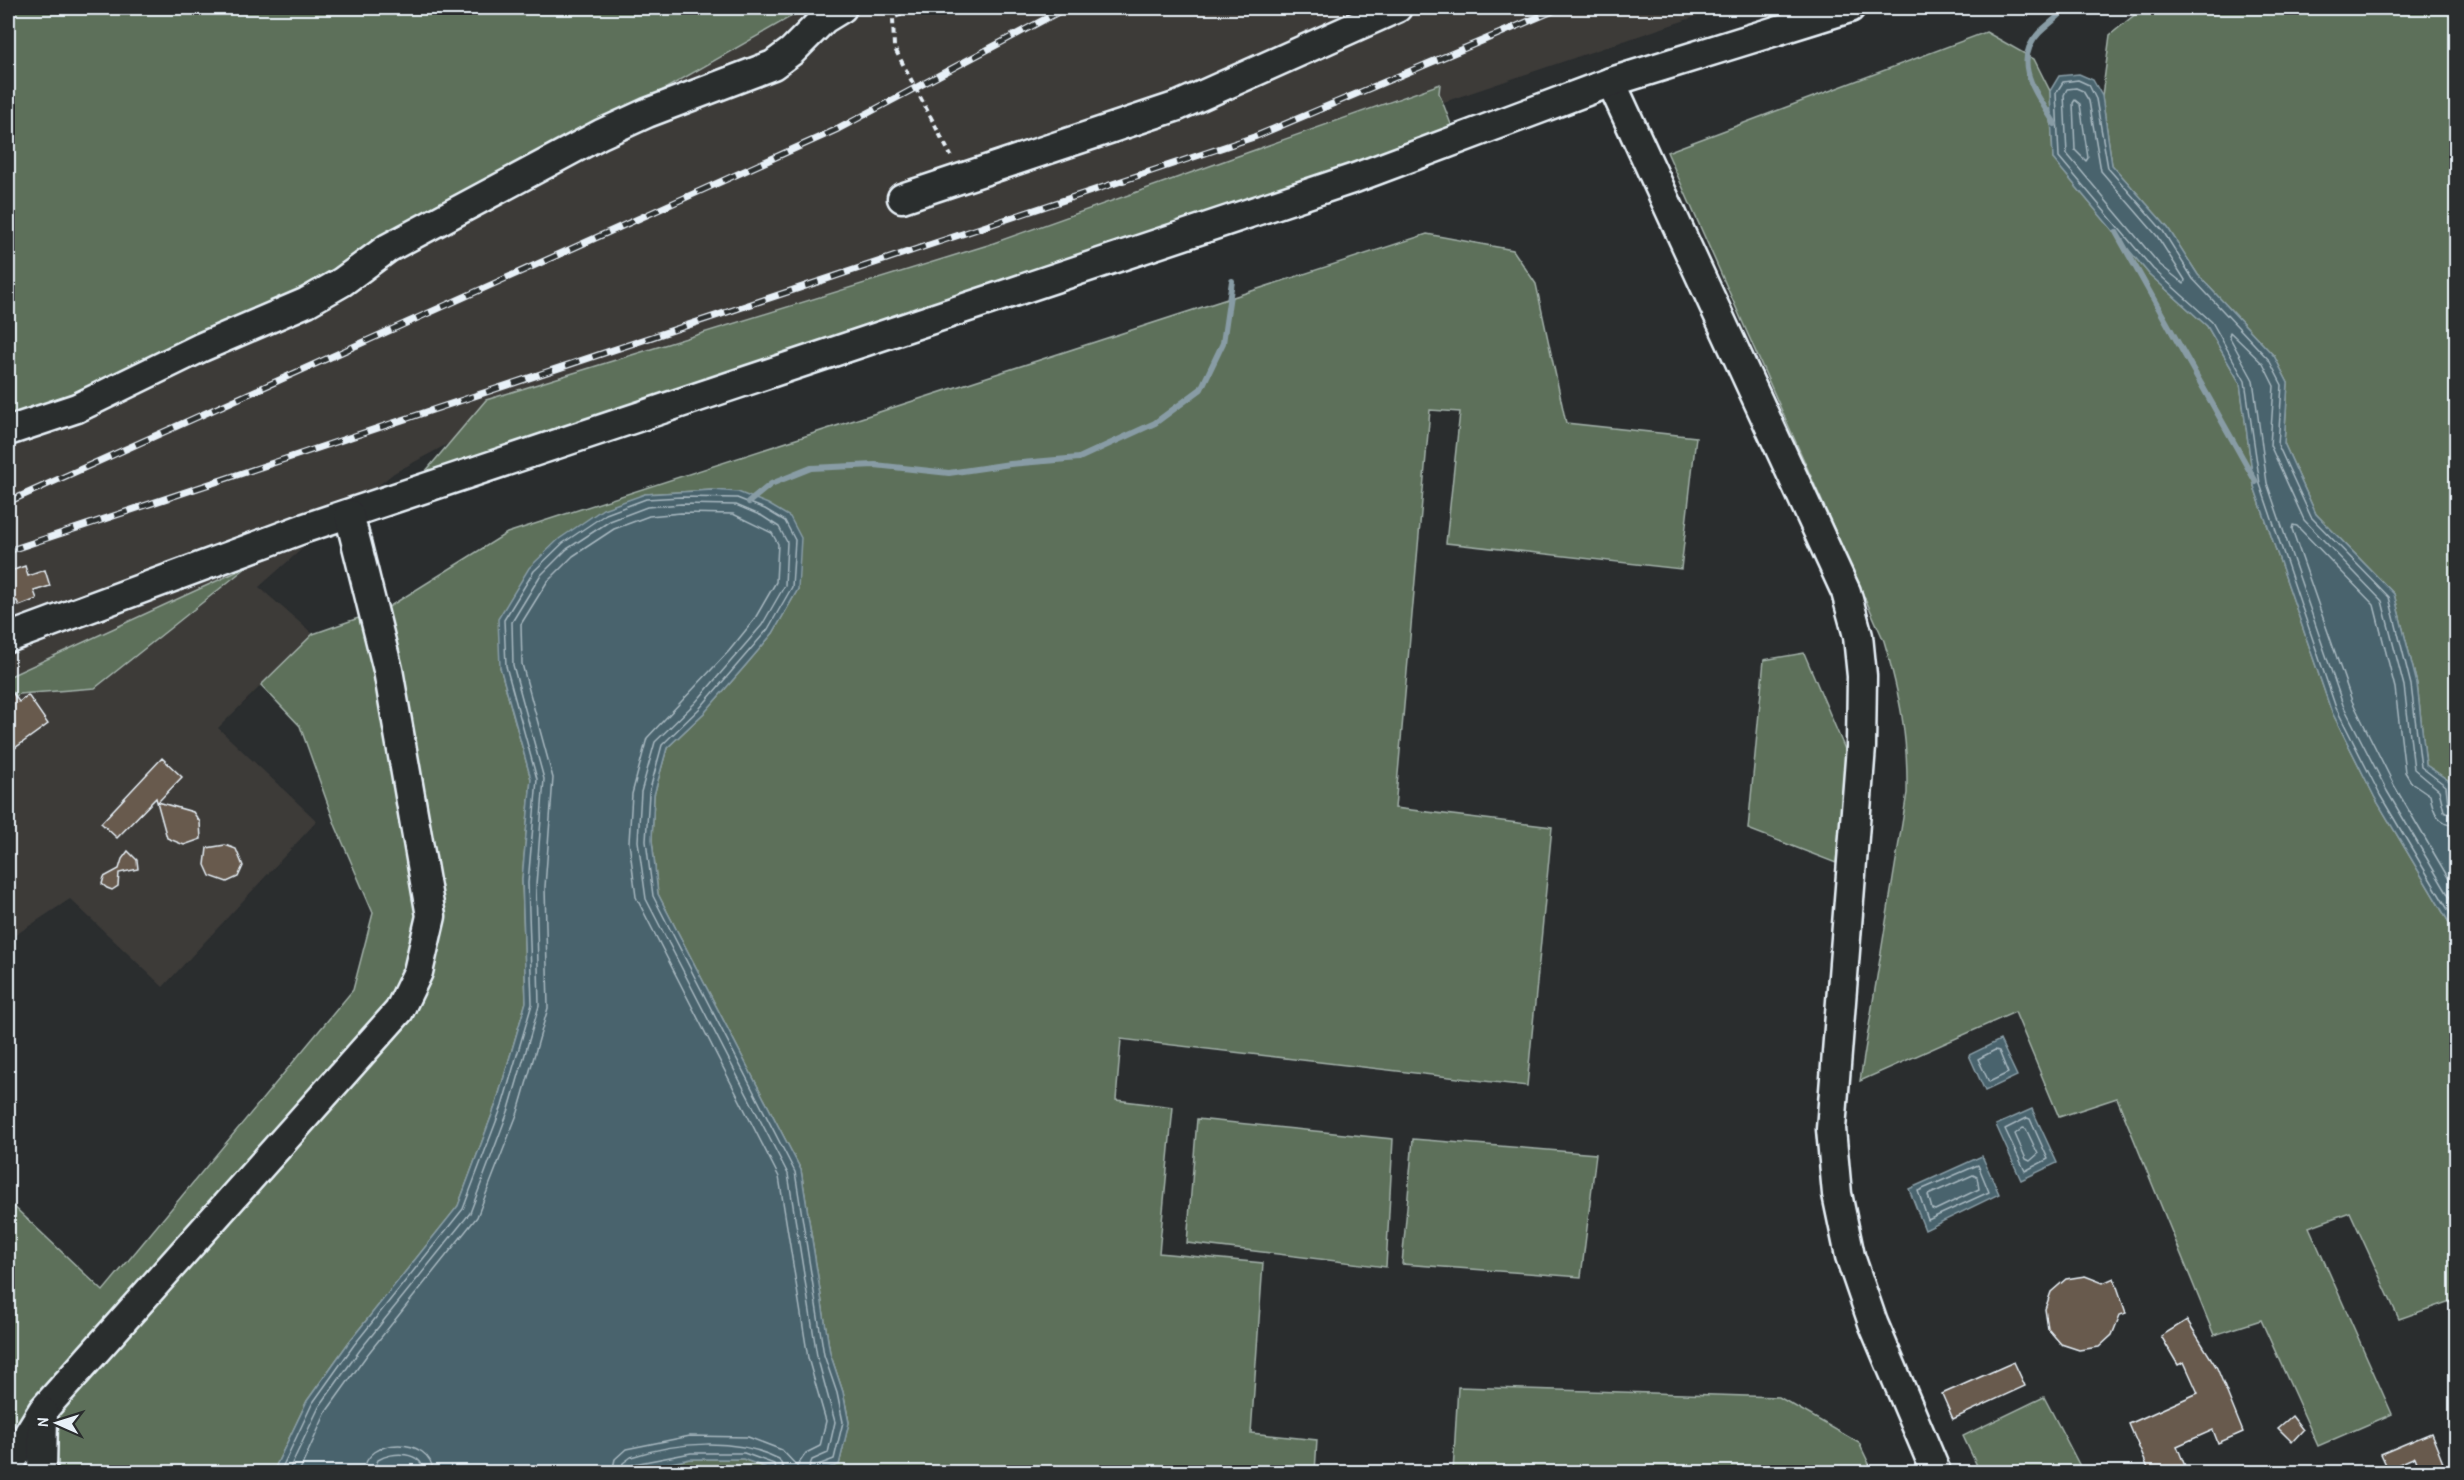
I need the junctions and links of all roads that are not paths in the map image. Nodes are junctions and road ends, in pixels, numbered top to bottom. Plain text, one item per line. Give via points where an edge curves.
1 (842, 8) edge
2 (1397, 8) edge
3 (1850, 8) edge
4 (1611, 82) junction
5 (902, 198) dead end
6 (8, 431) edge
7 (350, 514) junction
8 (8, 638) edge
9 (43, 1410) junction
10 (8, 1467) edge
11 (42, 1473) edge
12 (1936, 1473) edge

1 - 6 street via 773,65 601,134 388,248 307,302 202,347 77,408
2 - 5 street via 1189,102
3 - 4 street
4 - 7 street via 1355,178
4 - 12 street via 1846,592 1858,636 1861,747 1831,1130 1837,1194 1850,1256 1873,1323
7 - 8 street
7 - 9 street via 388,670 431,916 418,972 399,1011
9 - 10 street
9 - 11 street

